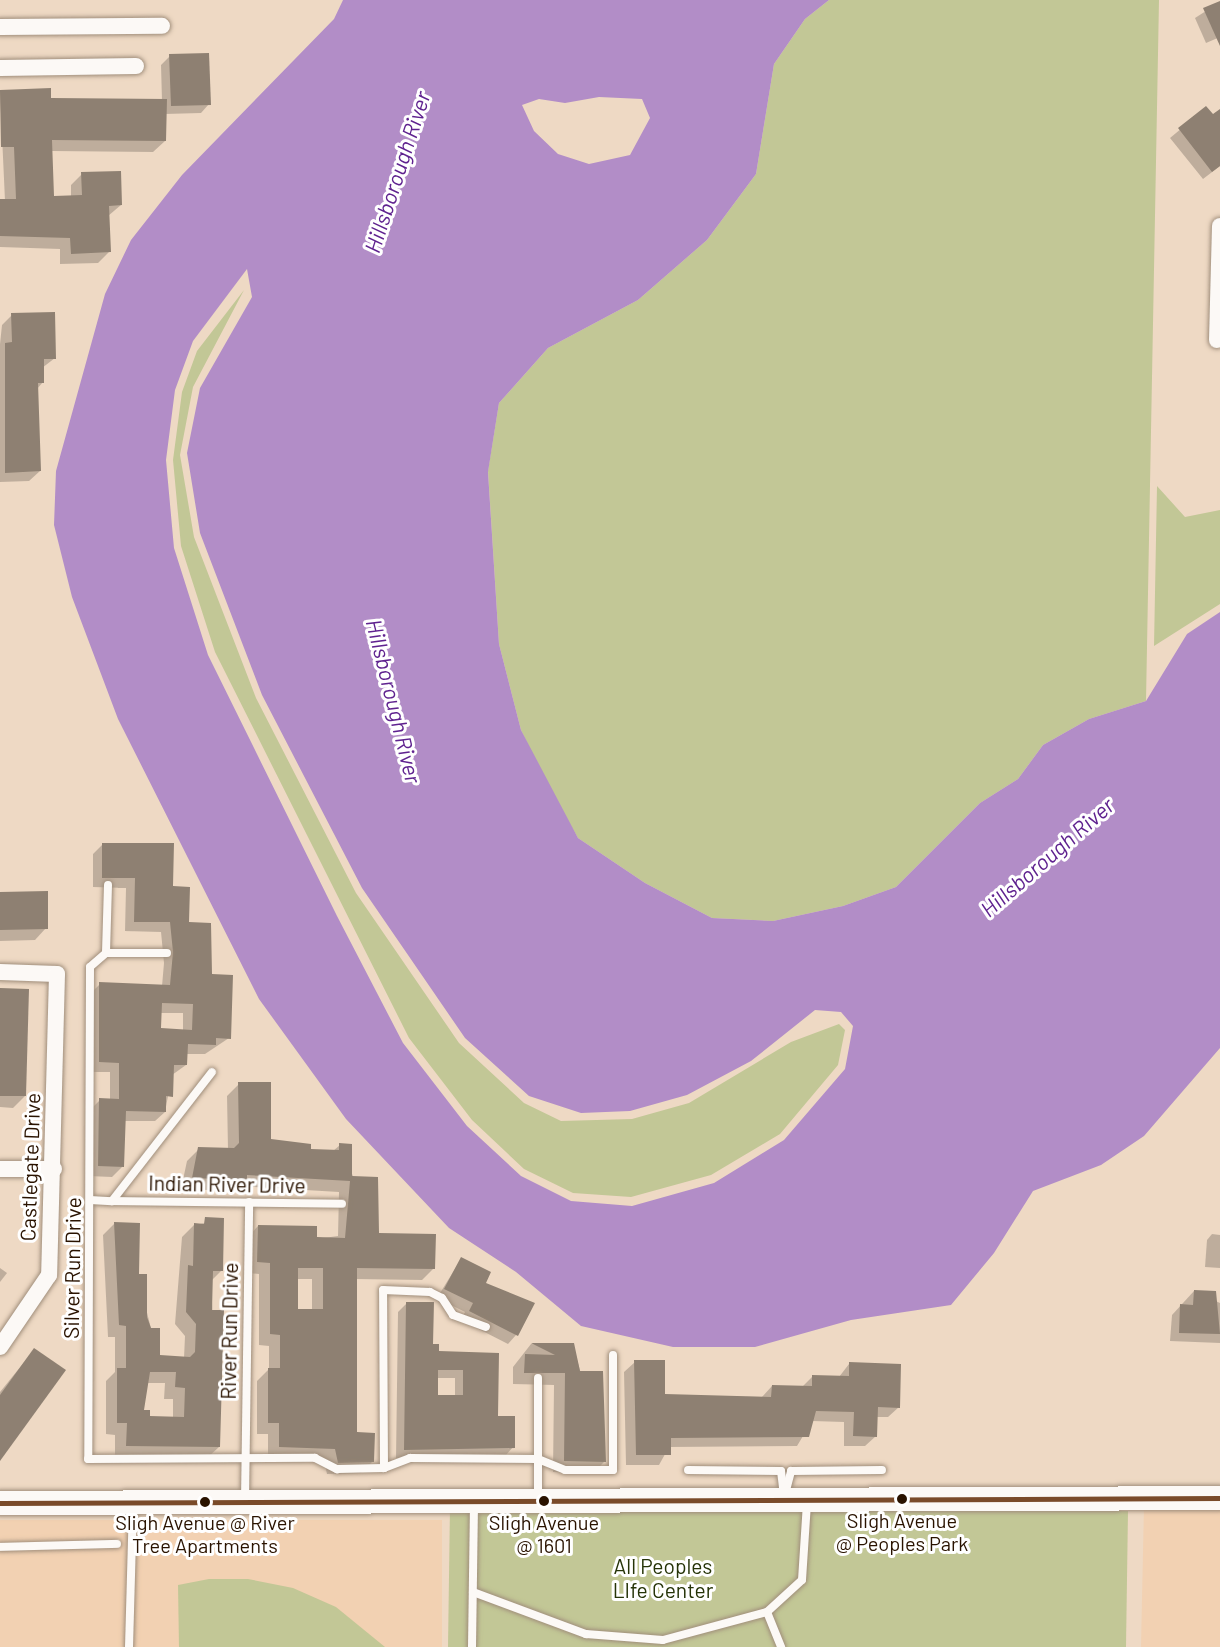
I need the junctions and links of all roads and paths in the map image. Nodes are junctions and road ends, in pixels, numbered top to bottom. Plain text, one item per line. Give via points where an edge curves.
1 (162, 26) dead end
2 (0, 27) edge
3 (136, 66) dead end
4 (0, 68) edge
5 (1220, 226) edge
6 (1217, 340) dead end
7 (108, 885) dead end
8 (167, 952) dead end
9 (106, 953) junction
10 (0, 972) edge
11 (212, 1072) dead end
12 (0, 1169) edge
13 (54, 1169) junction
14 (90, 1200) junction
15 (112, 1201) junction
16 (249, 1202) junction
17 (342, 1204) dead end
18 (486, 1327) dead end
19 (0, 1347) edge
20 (613, 1355) dead end
21 (538, 1378) dead end
22 (246, 1460) junction
23 (538, 1460) junction
24 (384, 1468) junction
25 (688, 1470) dead end
26 (882, 1470) dead end
27 (1220, 1498) edge
28 (795, 1500) junction
29 (474, 1501) junction
30 (538, 1501) junction
31 (245, 1502) junction
32 (0, 1503) edge
33 (133, 1513) junction
34 (117, 1544) dead end
35 (0, 1547) edge
36 (473, 1592) junction
37 (767, 1612) junction
38 (662, 1644) edge
39 (129, 1647) edge
40 (472, 1647) edge
41 (781, 1647) edge

1 - 2 street
3 - 4 street
5 - 6 street
7 - 9 lane
8 - 9 lane
9 - 14 lane, Silver Run Drive via 90,967
10 - 13 street, Castlegate Drive via 57,974
11 - 15 lane
12 - 13 street
13 - 19 street, Castlegate Drive via 49,1275
14 - 15 lane, Indian River Drive
14 - 22 lane, Silver Run Drive via 88,1459
15 - 16 lane, Indian River Drive
16 - 17 lane, Indian River Drive
16 - 22 lane, River Run Drive
18 - 24 lane via 453,1315 442,1298 430,1292 383,1290
20 - 23 lane via 613,1470 565,1470
21 - 23 lane
22 - 24 lane via 315,1458 337,1469
22 - 31 lane
23 - 24 lane via 410,1458
23 - 30 lane
25 - 28 lane via 781,1471
26 - 28 lane via 791,1471
27 - 28 street
28 - 30 street
28 - 37 lane via 802,1580
29 - 30 street
29 - 31 street
29 - 36 lane
31 - 33 street
32 - 33 street
33 - 39 lane
34 - 35 lane
36 - 38 lane via 586,1634
36 - 40 lane
37 - 38 lane
37 - 41 lane

